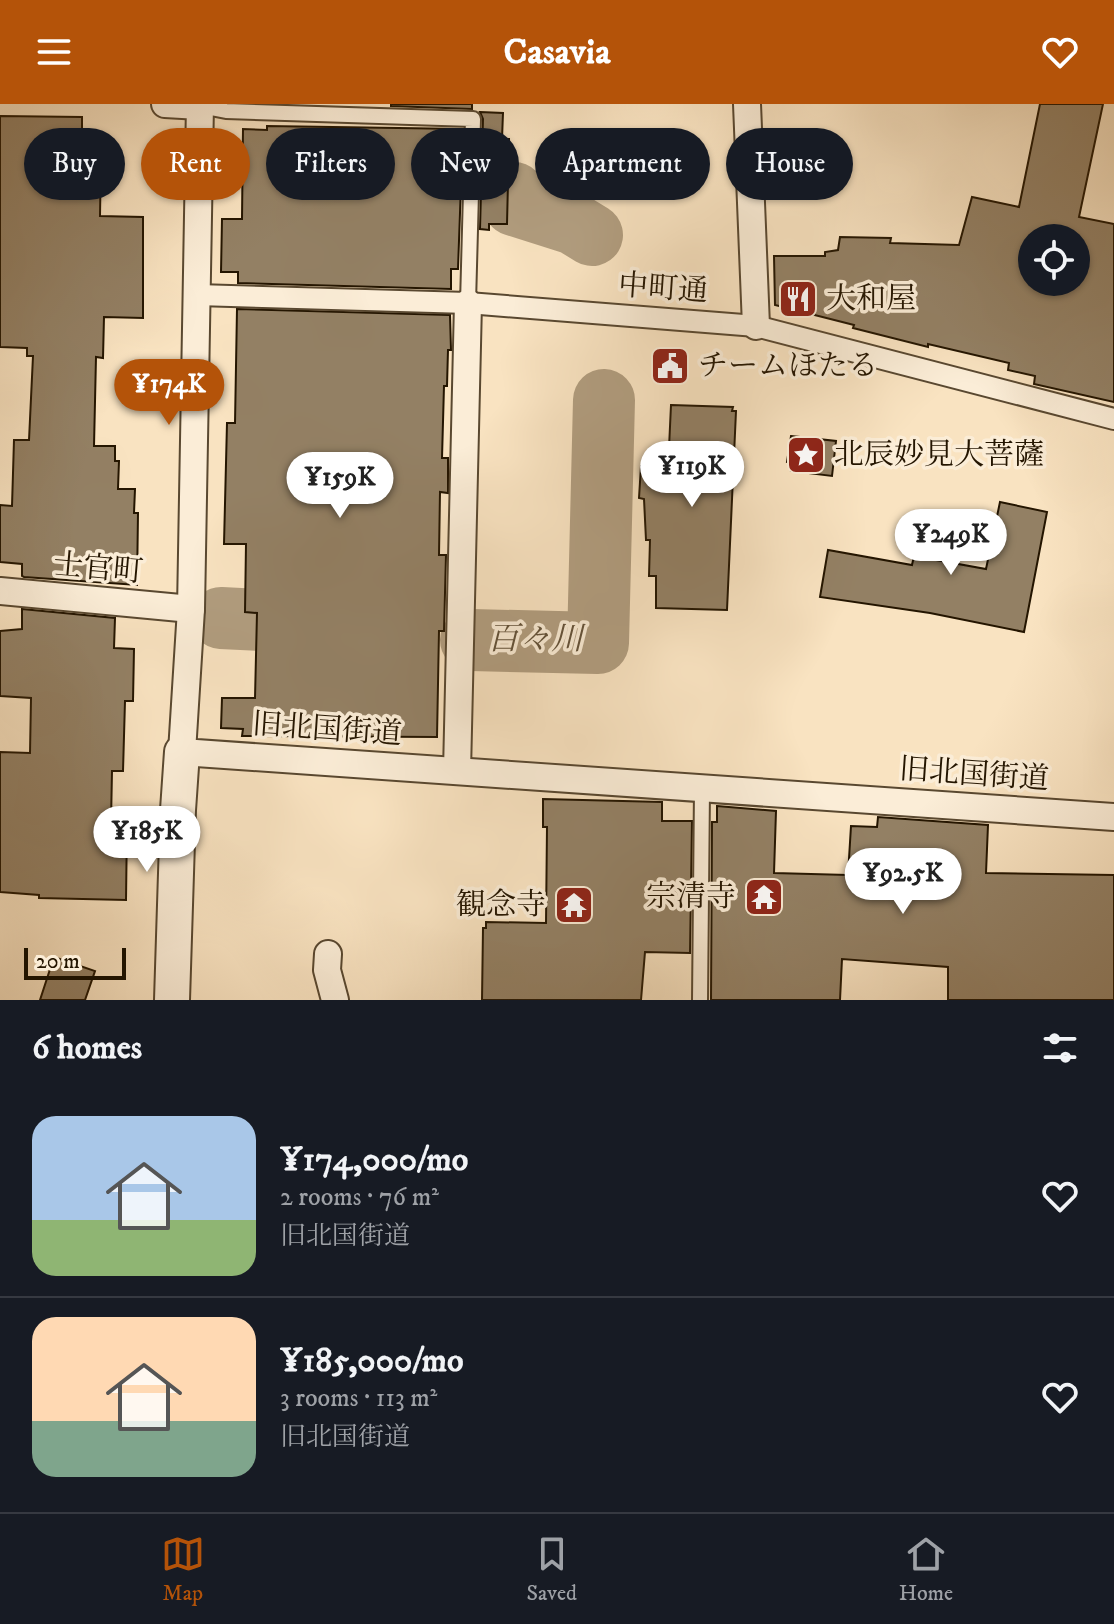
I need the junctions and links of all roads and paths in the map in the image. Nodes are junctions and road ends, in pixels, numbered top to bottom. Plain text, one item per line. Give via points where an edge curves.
1 (165, 104) edge
2 (747, 104) edge
3 (200, 105) edge
4 (374, 110) edge
5 (197, 295) junction
6 (468, 303) junction
7 (756, 326) junction
8 (1114, 419) edge
9 (0, 591) edge
10 (191, 609) junction
11 (182, 752) junction
12 (457, 771) junction
13 (702, 789) junction
14 (1114, 817) edge
15 (328, 954) dead end
16 (172, 1000) edge
17 (335, 1000) edge
18 (700, 1000) edge

1 - 3 street
2 - 7 street
3 - 4 lane via 226,111
3 - 5 street
4 - 6 lane via 473,119
5 - 6 street, 中町通
5 - 10 street
6 - 7 street, 中町通
6 - 12 street
7 - 8 street, 中町通
9 - 10 street, 士官町
10 - 11 street
11 - 12 street, 旧北国街道
11 - 16 street
12 - 13 street, 旧北国街道
13 - 14 street, 旧北国街道
13 - 18 lane
15 - 17 street

